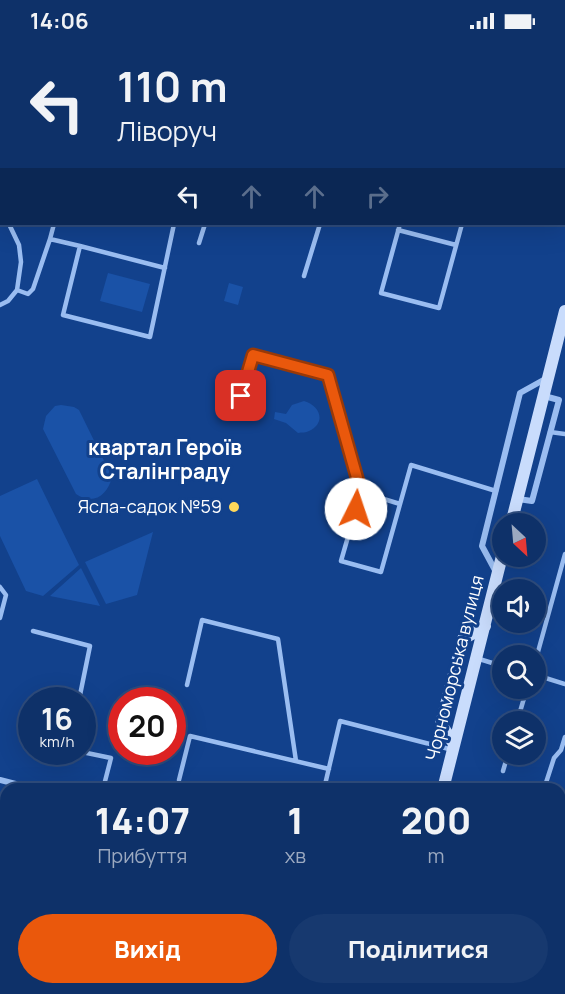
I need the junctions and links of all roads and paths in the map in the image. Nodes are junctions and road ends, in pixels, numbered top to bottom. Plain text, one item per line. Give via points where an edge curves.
1 (10, 225) edge
2 (54, 225) edge
3 (174, 225) edge
4 (205, 225) edge
5 (320, 225) edge
6 (400, 225) edge
7 (462, 225) edge
8 (398, 230) junction
9 (50, 239) junction
10 (199, 243) dead end
11 (456, 245) junction
12 (80, 246) junction
13 (165, 268) junction
14 (304, 276) dead end
15 (16, 290) junction
16 (0, 305) edge
17 (565, 311) edge
18 (548, 377) junction
19 (241, 396) dead end
20 (543, 396) junction
21 (550, 432) junction
22 (565, 435) edge
23 (496, 491) junction
24 (361, 492) junction
25 (517, 499) junction
26 (400, 504) junction
27 (514, 513) edge
28 (565, 554) edge
29 (499, 567) edge
30 (497, 575) junction
31 (0, 587) edge
32 (0, 618) edge
33 (485, 626) junction
34 (33, 631) dead end
35 (540, 645) edge
36 (476, 658) junction
37 (492, 663) edge
38 (546, 678) edge
39 (565, 684) edge
40 (187, 685) dead end
41 (82, 687) edge
42 (565, 737) edge
43 (453, 747) junction
44 (563, 751) edge
45 (96, 755) edge
46 (296, 761) junction
47 (505, 765) edge
48 (329, 769) junction
49 (503, 771) dead end
50 (179, 780) dead end
51 (105, 783) edge
52 (326, 783) edge
53 (444, 783) edge
54 (546, 783) edge

1 - 15 lane via 19,244 21,262
2 - 9 lane
3 - 13 lane
4 - 10 lane
5 - 14 lane
6 - 8 lane
7 - 11 lane
8 - 11 lane
8 - 11 lane via 381,293 439,308
9 - 12 lane
9 - 15 lane via 33,290 28,294
12 - 13 lane
12 - 13 lane via 63,315 150,337
15 - 16 lane
17 - 18 street
18 - 20 street
18 - 23 street via 520,393
19 - 24 lane via 253,355 328,375
20 - 21 street via 559,400
20 - 25 street
21 - 22 lane
21 - 25 street via 532,501
23 - 26 lane via 411,465
23 - 30 street via 482,546
24 - 26 lane
24 - 26 lane via 341,561 381,572
25 - 27 street
28 - 35 lane
29 - 30 street, Чорноморська вулиця
30 - 33 street, Чорноморська вулиця
31 - 32 lane via 6,595
33 - 36 street, Чорноморська вулиця
33 - 43 street via 463,639 441,724
34 - 41 lane via 90,645
36 - 37 lane
36 - 43 street, Чорноморська вулиця
38 - 39 lane
40 - 46 lane via 202,620 278,639
42 - 44 lane
43 - 48 lane via 340,721
43 - 53 street, Чорноморська вулиця
44 - 54 lane via 554,758
45 - 51 lane via 111,759
46 - 48 lane
46 - 50 lane via 190,736
47 - 49 lane
48 - 52 lane

